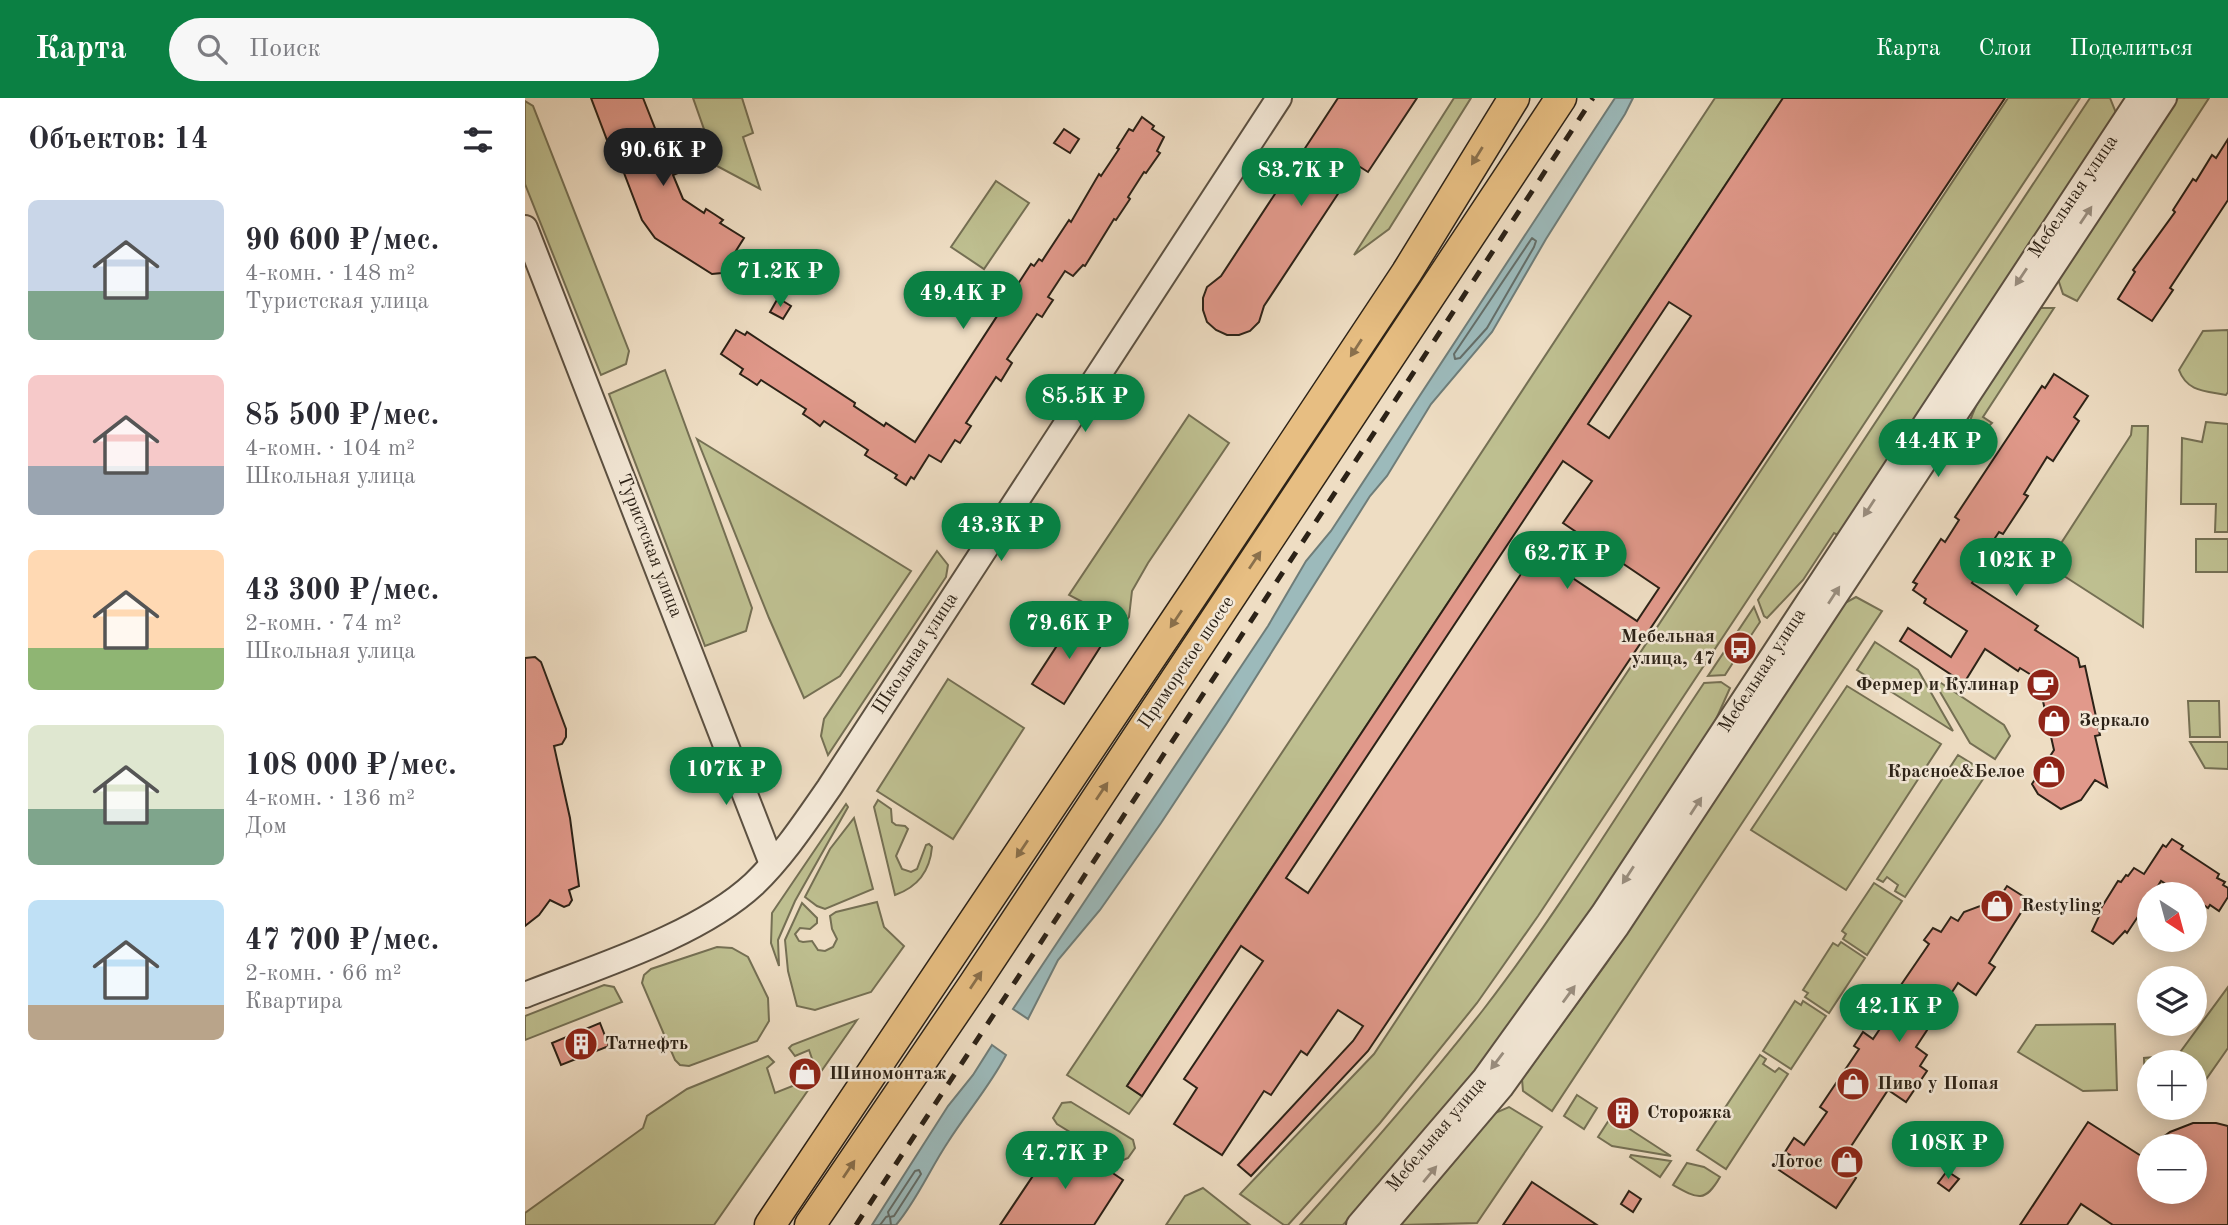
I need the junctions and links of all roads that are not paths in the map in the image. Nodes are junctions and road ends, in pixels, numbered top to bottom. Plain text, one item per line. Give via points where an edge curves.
1 (1279, 98) edge
2 (1514, 98) edge
3 (1561, 98) edge
4 (2140, 98) edge
5 (2164, 98) edge
6 (525, 228) edge
7 (772, 864) junction
8 (525, 995) edge
9 (770, 1225) edge
10 (810, 1225) edge
11 (1359, 1225) edge
12 (1384, 1225) edge

1 - 7 street, Школьная улица via 829,788
2 -> 9 main road, Приморское шоссе via 1399,284
10 -> 3 main road, Приморское шоссе
4 -> 11 street, Мебельная улица via 1576,953 1485,1078
12 -> 5 street, Мебельная улица via 1501,1087 1617,926
6 - 7 street, Туристская улица
7 - 8 street, Школьная улица via 752,885 696,925

